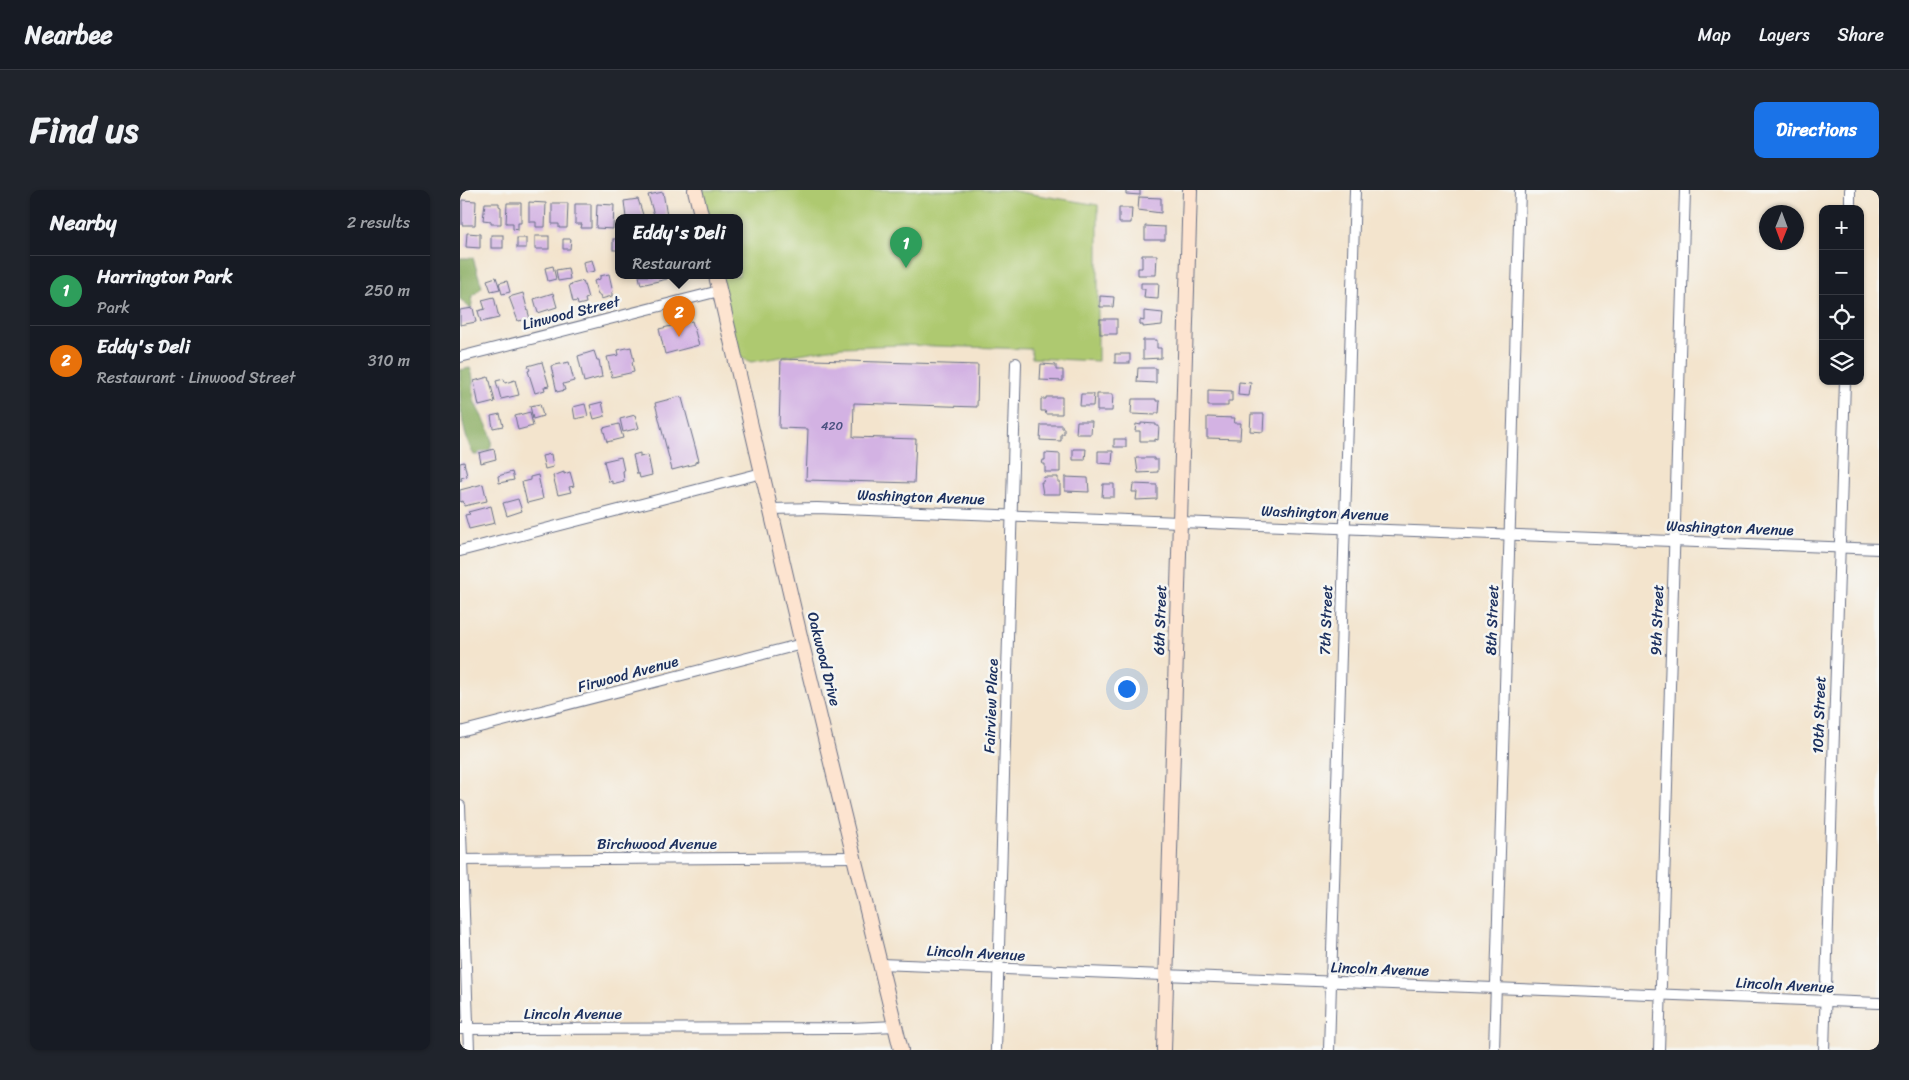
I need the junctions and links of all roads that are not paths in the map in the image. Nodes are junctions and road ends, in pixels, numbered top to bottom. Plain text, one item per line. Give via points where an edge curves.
1 (695, 190) edge
2 (1190, 190) edge
3 (1355, 190) edge
4 (1520, 190) edge
5 (1685, 190) edge
6 (1850, 190) edge
7 (1850, 205) edge
8 (701, 214) edge
9 (717, 279) edge
10 (719, 291) junction
11 (460, 357) edge
12 (1016, 363) dead end
13 (1845, 385) edge
14 (762, 473) junction
15 (771, 509) junction
16 (1011, 516) junction
17 (1180, 522) junction
18 (1344, 530) junction
19 (1510, 535) junction
20 (1674, 541) junction
21 (1840, 547) junction
22 (1879, 549) edge
23 (460, 551) edge
24 (802, 644) junction
25 (460, 732) edge
26 (460, 806) edge
27 (854, 857) junction
28 (461, 860) edge
29 (880, 964) junction
30 (997, 969) junction
31 (1167, 975) junction
32 (1331, 983) junction
33 (1495, 988) junction
34 (1661, 995) junction
35 (1825, 1002) junction
36 (1879, 1003) edge
37 (896, 1026) junction
38 (464, 1029) edge
39 (469, 1050) edge
40 (901, 1050) edge
41 (996, 1050) edge
42 (1164, 1050) edge
43 (1329, 1050) edge
44 (1494, 1050) edge
45 (1659, 1050) edge
46 (1824, 1050) edge

1 - 8 street
2 - 17 street, 6th Street
3 - 18 street, 7th Street
4 - 19 street, 8th Street
5 - 20 street, 9th Street
6 - 7 street
9 - 10 street, Oakwood Drive
10 - 11 street, Linwood Street
10 - 14 street, Oakwood Drive
12 - 16 street, Fairview Place
13 - 21 street, 10th Street
14 - 15 street, Oakwood Drive
14 - 23 street
15 - 16 street, Washington Avenue
15 - 24 street, Oakwood Drive
16 - 17 street, Washington Avenue
16 - 30 street, Fairview Place
17 - 18 street, Washington Avenue
17 - 31 street, 6th Street
18 - 19 street, Washington Avenue
18 - 32 street, 7th Street
19 - 20 street, Washington Avenue
19 - 33 street, 8th Street
20 - 21 street, Washington Avenue
20 - 34 street, 9th Street
21 - 22 street, Washington Avenue
21 - 35 street, 10th Street
24 - 25 street, Firwood Avenue
24 - 27 street, Oakwood Drive
26 - 28 street
27 - 28 street, Birchwood Avenue
27 - 29 street, Oakwood Drive
28 - 38 street
29 - 30 street, Lincoln Avenue
29 - 37 street, Oakwood Drive
30 - 31 street, Lincoln Avenue
30 - 41 street, Fairview Place
31 - 32 street, Lincoln Avenue
31 - 42 street, 6th Street
32 - 33 street, Lincoln Avenue
32 - 43 street, 7th Street
33 - 34 street, Lincoln Avenue
33 - 44 street, 8th Street
34 - 35 street, Lincoln Avenue
34 - 45 street, 9th Street
35 - 36 street, Lincoln Avenue
35 - 46 street, 10th Street
37 - 38 street, Lincoln Avenue
37 - 40 street, Oakwood Drive
38 - 39 street

